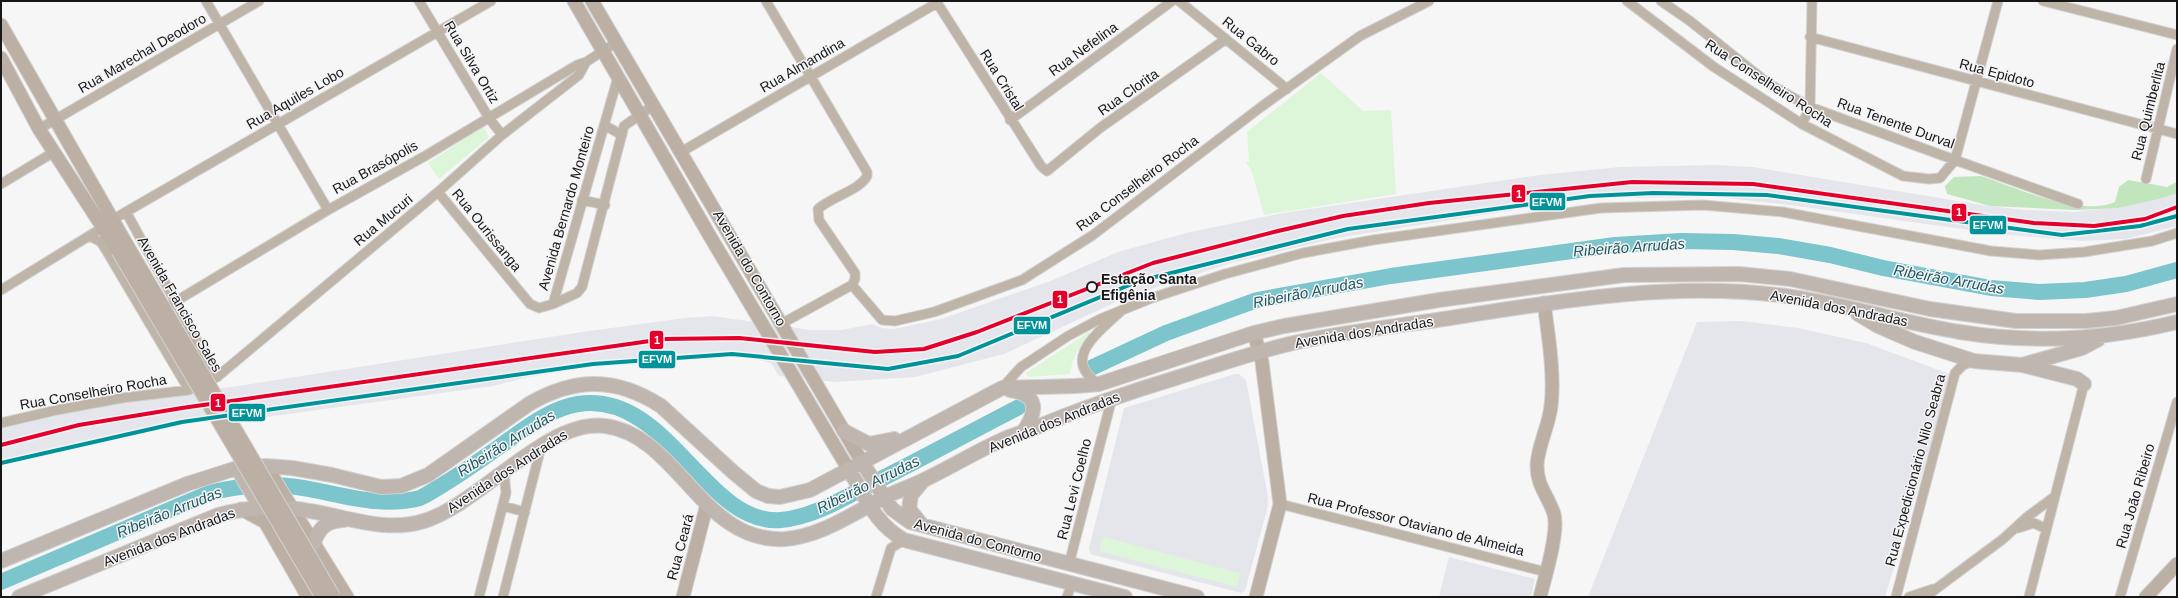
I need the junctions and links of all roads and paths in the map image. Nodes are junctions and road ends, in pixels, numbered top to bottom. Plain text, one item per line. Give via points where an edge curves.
1 (206, 1) edge
2 (259, 1) edge
3 (419, 1) edge
4 (491, 1) edge
5 (574, 1) edge
6 (592, 1) edge
7 (766, 1) edge
8 (1172, 1) edge
9 (1179, 1) edge
10 (1429, 1) edge
11 (1627, 1) edge
12 (1661, 1) edge
13 (1812, 1) edge
14 (1998, 1) edge
15 (2043, 1) edge
16 (936, 2) edge
17 (1, 25) edge
18 (218, 25) junction
19 (438, 32) junction
20 (2177, 35) edge
21 (1810, 37) junction
22 (1226, 39) junction
23 (617, 42) junction
24 (2177, 49) edge
25 (603, 51) junction
26 (1, 58) edge
27 (586, 62) junction
28 (810, 76) junction
29 (618, 77) junction
30 (1976, 82) junction
31 (1287, 89) junction
32 (654, 105) junction
33 (1810, 107) junction
34 (640, 114) junction
35 (489, 118) junction
36 (56, 120) junction
37 (1010, 120) junction
38 (277, 124) junction
39 (1802, 124) junction
40 (604, 125) junction
41 (40, 129) junction
42 (2157, 129) junction
43 (2177, 134) edge
44 (622, 135) junction
45 (502, 136) junction
46 (54, 152) junction
47 (681, 152) junction
48 (1956, 160) junction
49 (1047, 171) joint
50 (2146, 179) dead end
51 (1, 184) edge
52 (438, 192) junction
53 (582, 200) junction
54 (2078, 204) dead end
55 (605, 205) junction
56 (328, 210) junction
57 (126, 212) junction
58 (112, 220) junction
59 (102, 228) junction
60 (2177, 233) edge
61 (90, 236) junction
62 (122, 248) junction
63 (1566, 281) junction
64 (852, 285) junction
65 (1, 290) edge
66 (176, 302) junction
67 (1544, 303) junction
68 (553, 304) junction
69 (2177, 304) edge
70 (1847, 308) junction
71 (1124, 309) junction
72 (148, 318) junction
73 (2177, 322) edge
74 (782, 325) junction
75 (1254, 333) junction
76 (2103, 338) junction
77 (1260, 352) junction
78 (1974, 361) junction
79 (2022, 365) junction
80 (217, 377) junction
81 (1099, 384) junction
82 (2084, 384) joint
83 (1002, 388) junction
84 (189, 390) junction
85 (1112, 398) junction
86 (2177, 402) edge
87 (1, 424) edge
88 (844, 431) junction
89 (1023, 432) junction
90 (910, 436) junction
91 (541, 447) junction
92 (865, 466) junction
93 (268, 469) junction
94 (504, 472) junction
95 (240, 473) junction
96 (851, 473) junction
97 (922, 481) junction
98 (883, 495) junction
99 (2054, 497) junction
100 (257, 502) junction
101 (707, 504) junction
102 (1280, 504) junction
103 (290, 505) junction
104 (869, 505) junction
105 (503, 506) junction
106 (241, 509) junction
107 (525, 512) junction
108 (353, 520) junction
109 (924, 527) junction
110 (2017, 528) junction
111 (2046, 529) junction
112 (904, 540) junction
113 (314, 543) junction
114 (1, 561) edge
115 (325, 562) junction
116 (1069, 564) junction
117 (2177, 564) edge
118 (1085, 568) junction
119 (1546, 572) junction
120 (295, 575) junction
121 (1055, 579) junction
122 (338, 581) junction
123 (1072, 583) junction
124 (1934, 588) junction
125 (18, 597) edge
126 (309, 597) edge
127 (322, 597) edge
128 (334, 597) edge
129 (347, 597) edge
130 (479, 597) edge
131 (503, 597) edge
132 (683, 597) edge
133 (876, 597) edge
134 (1067, 597) edge
135 (1125, 597) edge
136 (1197, 597) edge
137 (1256, 597) edge
138 (1540, 597) edge
139 (1896, 597) edge
140 (1909, 597) edge
141 (1925, 597) edge
142 (2029, 597) edge
143 (2120, 597) edge
144 (2146, 597) edge

1 - 18 street
2 - 18 street, Rua Marechal Deodoro
3 - 19 street, Rua Silva Ortiz
4 - 19 street, Rua Aquiles Lobo
5 - 25 street, Avenida do Contorno
6 - 23 street, Avenida do Contorno
7 - 28 street
8 - 37 street, Rua Nefelina
9 - 22 street, Rua Gabro
10 - 31 street, Rua Conselheiro Rocha via 1360,36
11 - 39 street, Rua Conselheiro Rocha via 1714,67
12 - 33 street, Rua Conselheiro Rocha via 1769,84
13 - 21 street
14 - 30 street, Rua Tenente Durval
15 - 20 street
16 - 28 street, Rua Almandina
16 - 37 street, Rua Cristal
17 - 36 street, Avenida Francisco Sales
18 - 36 street, Rua Marechal Deodoro
18 - 38 street
19 - 35 street, Rua Silva Ortiz
19 - 38 street, Rua Aquiles Lobo
21 - 30 street, Rua Epidoto
21 - 33 street
22 - 31 street, Rua Gabro
22 - 49 street, Rua Clorita via 1100,128
23 - 25 street, Rua Brasópolis
23 - 32 street, Avenida do Contorno
24 - 42 street, Rua Quimberlita
25 - 27 street, Rua Brasópolis
25 - 29 street, Avenida do Contorno
26 - 41 street, Avenida Francisco Sales
27 - 35 street, Rua Brasópolis
27 - 45 street, Rua Mucuri via 579,75
28 - 47 street, Rua Almandina
28 - 64 street via 867,176 862,182 818,209 819,220 855,272
29 - 34 street, Avenida do Contorno
29 - 40 street, Avenida Bernardo Monteiro
30 - 42 street, Rua Epidoto
30 - 48 street, Rua Tenente Durval
31 - 64 street, Rua Conselheiro Rocha via 1093,235 1022,280 957,305 895,321 882,320
32 - 34 street, Avenida Bernardo Monteiro
32 - 47 street, Avenida do Contorno
33 - 39 street
33 - 48 street, Rua Tenente Durval
34 - 44 street, Avenida Bernardo Monteiro via 626,124
34 - 96 street, Avenida do Contorno via 788,370
35 - 45 street, Rua Silva Ortiz
35 - 56 street, Rua Brasópolis
36 - 41 street, Rua Marechal Deodoro
36 - 58 street, Avenida Francisco Sales
37 - 49 street, Rua Cristal via 1040,166
38 - 56 street
38 - 57 street, Rua Aquiles Lobo
39 - 48 street, Rua Conselheiro Rocha via 1903,176 1940,178
40 - 44 street
40 - 53 street, Avenida Bernardo Monteiro
41 - 46 street, Avenida Francisco Sales
42 - 43 street, Rua Epidoto
42 - 50 street, Rua Quimberlita
44 - 55 street, Avenida Bernardo Monteiro
45 - 52 street, Rua Mucuri
46 - 51 street
46 - 59 street, Avenida Francisco Sales
47 - 74 street, Avenida do Contorno
48 - 54 street
52 - 68 street, Rua Ourissanga via 530,304 539,308
52 - 80 street, Rua Mucuri
53 - 55 street
53 - 68 street, Avenida Bernardo Monteiro
55 - 68 street, Avenida Bernardo Monteiro via 582,287 577,293
56 - 66 street, Rua Brasópolis
57 - 58 street, Rua Aquiles Lobo
57 - 66 street, Avenida Francisco Sales
58 - 62 street, Avenida Francisco Sales
59 - 61 street
59 - 62 street, Avenida Francisco Sales
60 - 71 street, Avenida dos Andradas via 2084,252 2039,255 1991,251 1782,212 1703,205 1601,208 1373,240 1303,253 1225,274
61 - 65 street
61 - 72 street via 100,242
62 - 127 street, Avenida Francisco Sales, bridge
62 - 128 street, Avenida Francisco Sales, bridge
63 - 67 main road via 1551,290
63 - 69 main road, Avenida dos Andradas via 1624,275 1739,274 1790,279 1930,309 2016,321 2086,321
63 - 75 main road, Avenida dos Andradas via 1358,312
64 - 74 street
66 - 72 street, Rua Brasópolis
66 - 80 street, Avenida Francisco Sales
67 - 70 main road, Avenida dos Andradas via 1684,290 1787,296
67 - 77 main road, Avenida dos Andradas via 1332,336
67 - 119 street via 1552,391 1537,471 1555,522
70 - 76 main road, Avenida dos Andradas via 1960,332 2035,340
70 - 78 main road via 1878,326 1915,342
71 - 81 street, Avenida dos Andradas via 1083,352 1086,375
71 - 83 street, Avenida dos Andradas via 1100,318 1062,340 1021,367
72 - 84 street
73 - 76 main road, Avenida dos Andradas
74 - 88 street, Avenida do Contorno
75 - 77 street
75 - 81 main road, Avenida dos Andradas
76 - 79 main road via 2082,348
77 - 85 main road, Avenida dos Andradas
77 - 102 street
78 - 79 main road
78 - 139 street, Rua Expedicionário Nilo Seabra via 1963,365 1955,373
79 - 82 main road via 2078,379
80 - 84 street, Rua Mucuri
81 - 83 main road, Avenida dos Andradas via 1073,388
82 - 99 street
83 - 89 main road via 1020,391 1029,398 1034,407 1033,418
83 - 90 main road, Avenida dos Andradas
84 - 87 street, Rua Conselheiro Rocha via 50,411
85 - 89 main road, Avenida dos Andradas
85 - 116 street, Rua Levi Coelho
86 - 143 street, Rua João Ribeiro
88 - 90 main road via 869,444
88 - 92 street, Avenida do Contorno
89 - 97 main road, Avenida dos Andradas via 1005,438
90 - 92 main road, Avenida dos Andradas
91 - 94 main road, Avenida dos Andradas
91 - 101 main road, Avenida dos Andradas via 575,428 601,425 615,428 640,440 675,469
91 - 107 street
92 - 96 main road, Avenida dos Andradas
92 - 98 main road, Avenida do Contorno
93 - 95 main road, Avenida dos Andradas
93 - 96 main road, Avenida dos Andradas via 292,468 332,474 381,487 401,486 428,475 512,414 544,395 561,388 592,384 622,387 655,402 686,427 733,472 756,491 768,496 780,497 810,490
93 - 103 street
94 - 105 street via 506,493
94 - 108 main road, Avenida dos Andradas via 468,497 424,521 407,525 378,525
95 - 100 main road
95 - 114 main road, Avenida dos Andradas via 187,484
96 - 104 main road, Avenida do Contorno
97 - 98 main road, Avenida dos Andradas
97 - 109 main road via 912,495 909,509
98 - 104 main road, Avenida dos Andradas
98 - 109 main road, Avenida do Contorno via 901,517
99 - 110 street via 2027,517
99 - 111 street
100 - 103 main road, Avenida dos Andradas
100 - 106 main road, Avenida dos Andradas
101 - 104 main road, Avenida dos Andradas via 726,522 750,534 784,539 806,535 835,524
101 - 132 street, Rua Ceará
102 - 119 street, Rua Professor Otaviano de Almeida
102 - 137 street
103 - 108 main road, Avenida dos Andradas
103 - 113 street
104 - 112 main road, Avenida do Contorno via 886,528
105 - 107 street
105 - 130 street
106 - 120 street via 264,522
106 - 125 main road, Avenida dos Andradas via 218,515
107 - 131 street
108 - 113 main road via 325,524 317,533
109 - 116 main road, Avenida do Contorno
110 - 111 street via 2034,523
110 - 124 street
111 - 142 street
112 - 121 main road, Avenida do Contorno
112 - 133 street via 891,548
113 - 115 street
115 - 120 street via 322,573 311,579 302,579
115 - 122 street
116 - 118 main road, Avenida do Contorno
116 - 121 main road via 1064,576
117 - 144 street
118 - 123 main road via 1076,573
118 - 136 main road, Avenida do Contorno
119 - 138 street
120 - 126 street
121 - 123 main road, Avenida do Contorno
122 - 126 street via 325,582
122 - 129 street
123 - 134 street
123 - 135 main road, Avenida do Contorno
124 - 140 street
124 - 141 street

